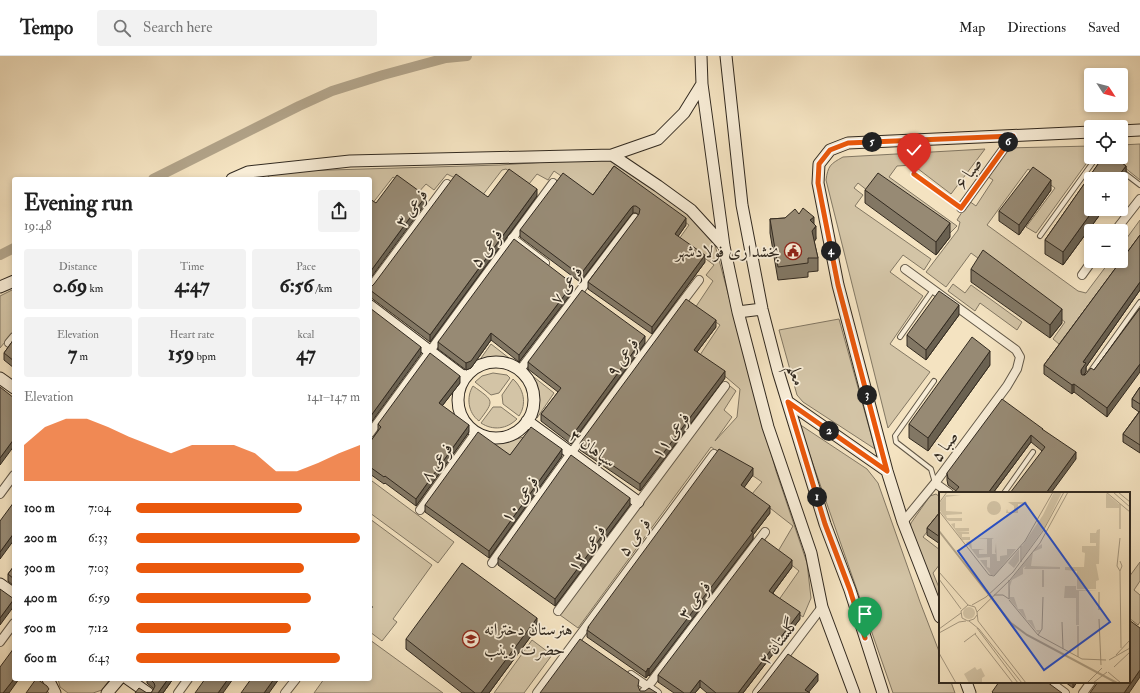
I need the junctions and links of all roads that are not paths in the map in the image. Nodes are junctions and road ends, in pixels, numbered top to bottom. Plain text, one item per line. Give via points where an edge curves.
1 (702, 60) edge
2 (726, 60) edge
3 (702, 84) junction
4 (1140, 130) edge
5 (1128, 131) edge
6 (1084, 132) edge
7 (1013, 136) junction
8 (612, 155) junction
9 (1113, 165) edge
10 (1118, 169) edge
11 (914, 174) dead end
12 (249, 175) edge
13 (553, 183) edge
14 (447, 184) edge
15 (1140, 185) edge
16 (1140, 198) edge
17 (961, 208) joint
18 (635, 218) edge
19 (1120, 224) edge
20 (1040, 236) dead end
21 (512, 238) junction
22 (724, 246) junction
23 (550, 266) edge
24 (1087, 268) edge
25 (905, 269) dead end
26 (1082, 275) dead end
27 (699, 280) dead end
28 (12, 282) edge
29 (372, 285) edge
30 (0, 287) edge
31 (934, 290) junction
32 (1140, 302) edge
33 (372, 307) edge
34 (762, 309) junction
35 (738, 312) junction
36 (900, 337) dead end
37 (430, 350) junction
38 (520, 370) junction
39 (1088, 374) edge
40 (0, 378) edge
41 (465, 378) junction
42 (934, 381) dead end
43 (725, 386) dead end
44 (12, 387) edge
45 (788, 402) junction
46 (527, 421) junction
47 (372, 430) edge
48 (476, 432) junction
49 (1034, 452) dead end
50 (571, 453) junction
51 (714, 454) edge
52 (887, 471) junction
53 (12, 479) edge
54 (935, 483) junction
55 (948, 492) edge
56 (1005, 492) edge
57 (0, 494) edge
58 (638, 502) junction
59 (420, 510) dead end
60 (903, 522) junction
61 (765, 532) dead end
62 (492, 563) dead end
63 (0, 584) edge
64 (12, 593) edge
65 (822, 607) junction
66 (558, 611) dead end
67 (939, 614) edge
68 (12, 626) edge
69 (0, 642) edge
70 (622, 669) edge
71 (49, 681) edge
72 (117, 681) edge
73 (131, 681) edge
74 (187, 681) edge
75 (294, 681) edge
76 (966, 683) edge
77 (1051, 683) edge
78 (1090, 683) edge
79 (645, 690) edge
80 (55, 693) edge
81 (107, 693) edge
82 (148, 693) edge
83 (178, 693) edge
84 (285, 693) edge
85 (538, 693) edge
86 (657, 693) edge
87 (757, 693) edge
88 (854, 693) edge
89 (883, 693) edge
90 (970, 693) edge
91 (1065, 693) edge
92 (1083, 693) edge

1 - 3 street
2 - 34 street, معلم via 742,205
3 - 8 street via 684,113 658,139
3 - 22 street
4 - 5 street
6 - 7 street
7 - 17 street, صبا ۶
7 - 52 street via 848,143 830,150 819,164 818,183 838,285
8 - 12 street via 350,161
8 - 22 street via 690,210
9 - 20 lane via 1096,158
10 - 15 lane
11 - 17 lane
13 - 21 street, فرعی ۵
14 - 29 street, فرعی ۳
16 - 19 street
18 - 38 street, فرعی ۷
21 - 23 street
21 - 37 street, فرعی ۵
22 - 35 street
24 - 26 street
25 - 31 street, صبا ۵
27 - 50 street, فرعی ۹ via 649,339
28 - 30 street
31 - 36 lane
31 - 54 street, صبا ۵ via 1016,350 1020,357 1017,369 1007,386
32 - 39 lane
33 - 37 street
34 - 35 street
34 - 45 street, معلم
35 - 65 street via 768,427 811,553
37 - 41 street
37 - 47 street, فرعی ۵
38 - 41 street via 509,364 497,362 474,369
38 - 46 street via 527,378 534,400
40 - 44 street
41 - 48 street via 459,389 460,414 466,424
42 - 54 lane via 895,436 896,442 931,469
43 - 58 street, فرعی ۱۱
45 - 52 street
45 - 89 street, معلم via 825,524 850,590
46 - 48 street via 509,436 492,438
46 - 50 street, سپاهان ۳
48 - 59 street, فرعی ۸
49 - 56 lane
50 - 58 street, سپاهان ۳
50 - 62 street, فرعی ۱۰
51 - 85 street, فرعی ۵ via 581,640
52 - 60 street
53 - 57 street
54 - 55 street
54 - 60 street, صبا ۵
58 - 66 street, فرعی ۱۲
60 - 67 street
61 - 79 street, فرعی ۳
63 - 64 street
65 - 87 street, گلستان ۲
65 - 88 street
68 - 69 street
70 - 79 street
71 - 80 street
72 - 81 street
73 - 82 street
74 - 83 street
75 - 84 street
76 - 90 street
77 - 91 street
78 - 92 street
79 - 86 street

